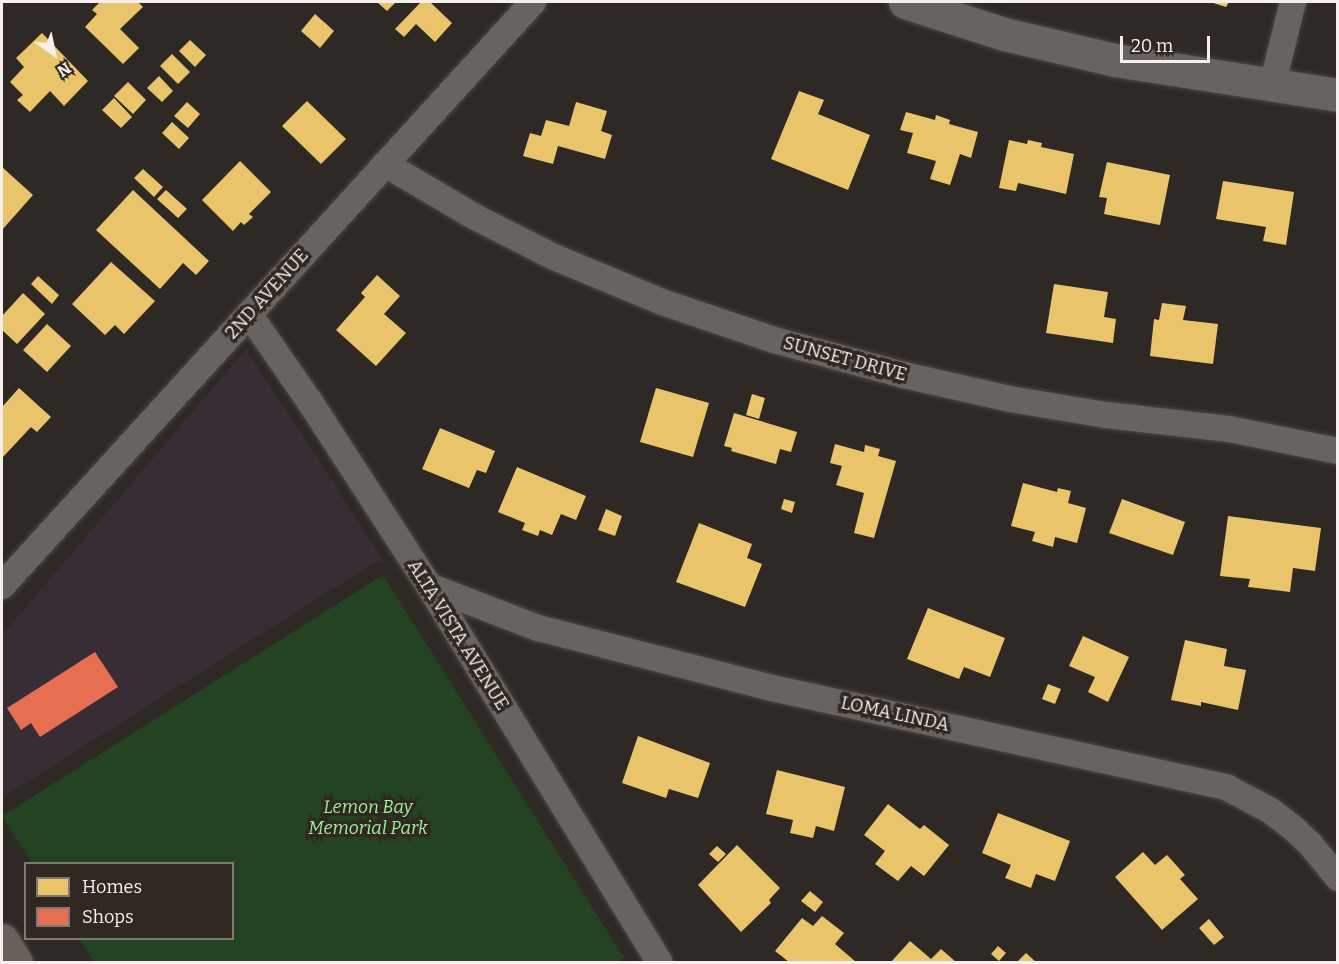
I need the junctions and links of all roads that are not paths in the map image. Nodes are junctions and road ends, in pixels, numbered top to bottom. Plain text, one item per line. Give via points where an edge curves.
1 (532, 2) edge
2 (904, 2) edge
3 (1293, 2) edge
4 (1272, 86) junction
5 (1338, 95) edge
6 (386, 164) junction
7 (249, 314) junction
8 (1338, 451) edge
9 (2, 586) edge
10 (429, 586) junction
11 (1338, 878) edge
12 (2, 940) edge
13 (16, 963) edge
14 (659, 963) edge

1 - 6 street, 2ND AVENUE
2 - 4 street via 1004,34 1115,60
3 - 4 street
4 - 5 street
6 - 7 street, 2ND AVENUE
6 - 8 street, SUNSET DRIVE via 475,217 554,257 662,302 774,340 1010,399 1229,429
7 - 9 street, 2ND AVENUE
7 - 10 street, ALTA VISTA AVENUE
10 - 11 street, LOMA LINDA via 538,628 761,685 1226,788 1270,811 1295,830
10 - 14 street, ALTA VISTA AVENUE
12 - 13 main road

